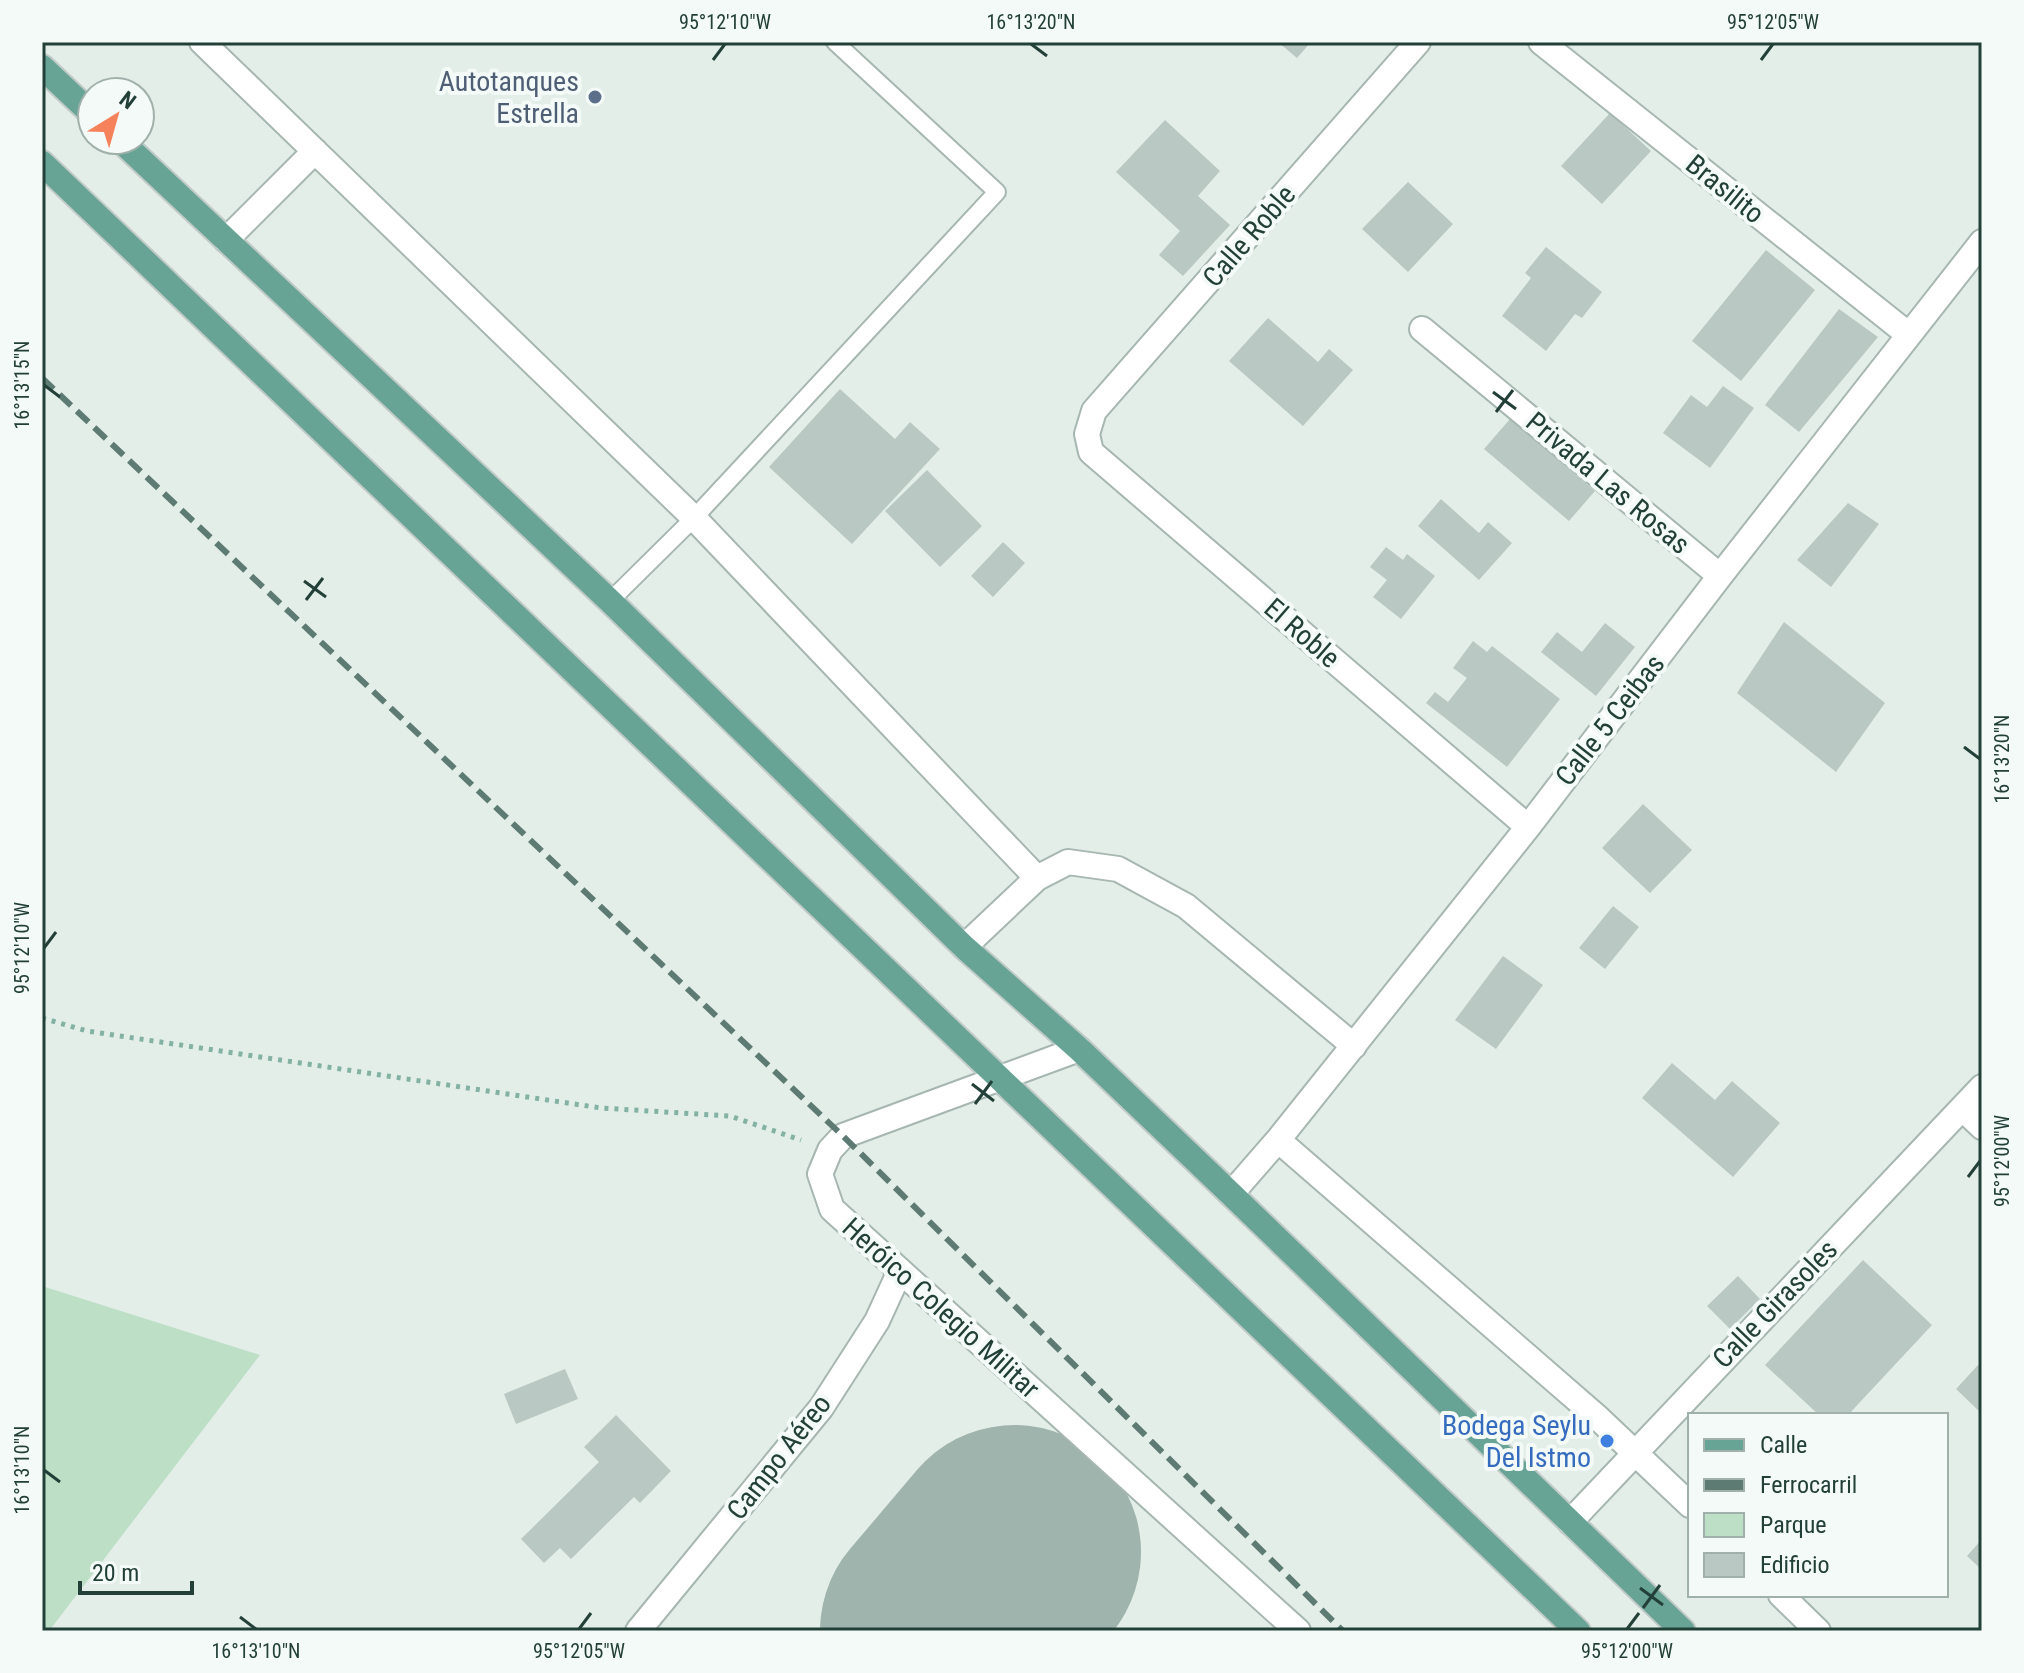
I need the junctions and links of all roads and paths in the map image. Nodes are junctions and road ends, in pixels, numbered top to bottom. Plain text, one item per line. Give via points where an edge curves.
1 (202, 42) edge
2 (835, 42) edge
3 (1418, 42) edge
4 (1541, 42) edge
5 (42, 67) edge
6 (76, 99) edge
7 (315, 151) junction
8 (137, 156) edge
9 (42, 163) edge
10 (226, 240) junction
11 (1982, 242) edge
12 (1422, 329) dead end
13 (1909, 335) junction
14 (1087, 434) joint
15 (694, 518) junction
16 (1720, 576) junction
17 (610, 601) junction
18 (1528, 827) junction
19 (1037, 878) junction
20 (964, 947) junction
21 (42, 1018) edge
22 (1354, 1046) junction
23 (1079, 1049) junction
24 (1000, 1078) junction
25 (1982, 1087) edge
26 (1962, 1108) junction
27 (1982, 1127) edge
28 (1278, 1140) junction
29 (830, 1150) junction
30 (1231, 1194) junction
31 (900, 1271) junction
32 (1635, 1450) junction
33 (1688, 1503) edge
34 (1570, 1522) junction
35 (1783, 1597) edge
36 (638, 1631) edge
37 (1298, 1631) edge
38 (1578, 1631) edge
39 (1683, 1631) edge
40 (1818, 1631) edge

1 - 7 street
2 - 15 lane via 997,192
3 - 14 street, Calle Roble via 1094,411
4 - 13 street, Brasilito
5 - 6 main road
7 - 10 street
7 - 15 street
8 - 10 main road
9 - 24 main road
10 - 17 main road
11 - 13 street, Calle 5 Ceibas
12 - 16 street, Privada Las Rosas
13 - 16 street, Calle 5 Ceibas
14 - 18 street, El Roble via 1091,452
15 - 17 lane
15 - 19 street
16 - 18 street, Calle 5 Ceibas
17 - 20 main road
18 - 22 street, Calle 5 Ceibas
19 - 20 street
19 - 22 street via 1068,862 1118,869 1186,906
20 - 23 main road
21 - 29 path via 87,1031 586,1106 730,1116
22 - 28 street, Calle 5 Ceibas
23 - 24 street
23 - 30 main road
24 - 29 street via 843,1136
24 - 38 main road
25 - 26 street, Calle Girasoles
26 - 27 street
26 - 32 street, Calle Girasoles
28 - 30 street, Calle 5 Ceibas
28 - 32 street
29 - 31 street, Heróico Colegio Militar via 820,1174 832,1209
30 - 34 main road
31 - 36 street, Campo Aéreo via 877,1321 821,1408
31 - 37 street, Heróico Colegio Militar
32 - 33 street
32 - 34 street, Calle Girasoles
34 - 39 main road
35 - 40 street

